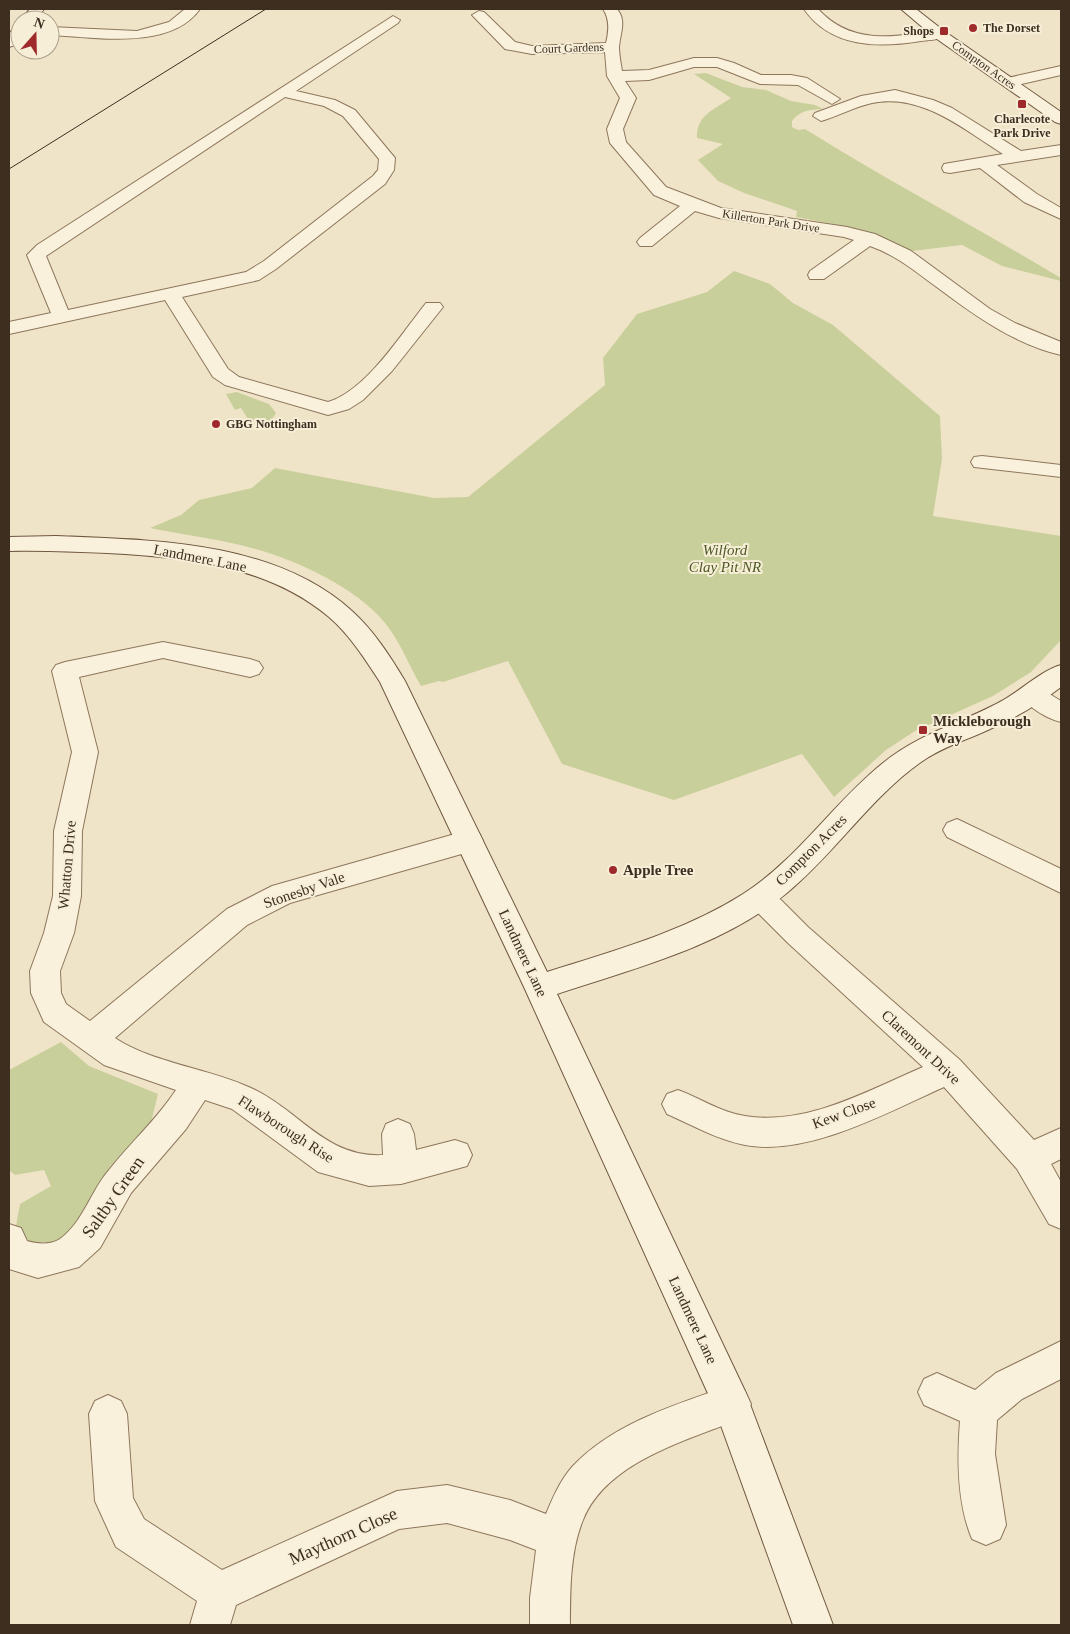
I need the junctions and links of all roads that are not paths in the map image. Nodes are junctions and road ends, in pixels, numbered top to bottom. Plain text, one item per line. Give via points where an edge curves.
1 (193, 9) edge
2 (610, 9) edge
3 (811, 9) edge
4 (908, 9) edge
5 (479, 15) dead end
6 (393, 20) dead end
7 (60, 31) edge
8 (939, 34) junction
9 (612, 46) junction
10 (1061, 71) edge
11 (615, 76) junction
12 (1008, 82) junction
13 (282, 92) junction
14 (832, 99) dead end
15 (821, 116) dead end
16 (1061, 119) edge
17 (1061, 150) edge
18 (1017, 156) junction
19 (984, 163) junction
20 (950, 168) dead end
21 (692, 205) junction
22 (1061, 214) edge
23 (869, 238) junction
24 (646, 242) dead end
25 (816, 275) dead end
26 (171, 294) junction
27 (433, 307) dead end
28 (62, 317) junction
29 (9, 328) edge
30 (1061, 349) edge
31 (982, 462) dead end
32 (1061, 471) edge
33 (9, 544) edge
34 (250, 668) dead end
35 (1061, 674) edge
36 (1034, 696) junction
37 (1061, 713) edge
38 (957, 830) dead end
39 (469, 841) junction
40 (1061, 882) edge
41 (761, 898) junction
42 (539, 987) junction
43 (92, 1038) junction
44 (949, 1070) junction
45 (199, 1082) junction
46 (678, 1104) dead end
47 (398, 1134) dead end
48 (1061, 1143) edge
49 (455, 1155) dead end
50 (1028, 1158) junction
51 (401, 1169) junction
52 (1061, 1213) edge
53 (9, 1240) edge
54 (1061, 1359) edge
55 (937, 1392) dead end
56 (732, 1404) junction
57 (979, 1411) junction
58 (108, 1414) dead end
59 (986, 1525) dead end
60 (557, 1538) junction
61 (215, 1609) edge
62 (550, 1625) edge
63 (813, 1625) edge

1 - 7 street via 174,25 137,34
2 - 9 street, Killerton Park Drive via 614,14 616,31
3 - 8 street via 843,35 861,40 882,42
4 - 8 street, Compton Acres
5 - 9 street, Court Gardens via 510,46 532,50
6 - 13 street
8 - 12 street, Compton Acres
9 - 11 street, Killerton Park Drive
10 - 12 street
11 - 14 street via 650,74 674,66 715,62 734,66 756,78 797,80 817,88
11 - 21 street, Killerton Park Drive via 628,98 616,129 618,143 660,191
12 - 16 street, Compton Acres
13 - 26 street via 329,103 349,113 387,158 386,170 372,185 252,276
13 - 28 street via 36,255
15 - 18 street via 867,99 895,95 946,111
17 - 18 street
18 - 19 street
19 - 20 street
19 - 22 street via 1020,191
21 - 23 street, Killerton Park Drive via 720,213
21 - 24 street
23 - 25 street
23 - 30 street, Killerton Park Drive via 905,255 983,313
26 - 27 street via 220,373 232,381 328,410 336,409 366,388
26 - 28 street
28 - 29 street
31 - 32 street
33 - 39 street, Landmere Lane via 138,547 191,553 263,570 301,587 337,611 368,643 392,681
34 - 43 street, Whatton Drive via 162,650 65,671 85,752 68,831 67,896 45,971 46,993 55,1013
35 - 36 street, Compton Acres
36 - 37 street
36 - 41 street, Compton Acres via 912,755 880,781 795,870
38 - 40 street
39 - 42 street, Landmere Lane
39 - 43 street, Stonesby Vale via 282,894 265,902 237,917
41 - 42 street, Compton Acres via 729,918 649,950
41 - 44 street, Claremont Drive via 798,936
42 - 56 street, Landmere Lane
43 - 45 street, Flawborough Rise via 115,1055 139,1065
44 - 46 street, Kew Close via 850,1113 812,1126 781,1130 745,1131
44 - 50 street, Claremont Drive
45 - 51 street, Flawborough Rise via 243,1099 330,1162 369,1171
45 - 53 street, Saltby Green via 176,1119 119,1182 88,1236 66,1255 38,1261 14,1254
47 - 51 street
48 - 50 street
49 - 51 street, Flawborough Rise
50 - 52 street, Claremont Drive
54 - 57 street via 1010,1386
55 - 57 street
56 - 60 street via 642,1439 598,1468 572,1499
56 - 63 street, Landmere Lane
57 - 59 street via 976,1454
58 - 61 street, Maythorn Close via 114,1501 130,1533
60 - 61 street, Maythorn Close via 510,1520 447,1504 397,1510
60 - 62 street

